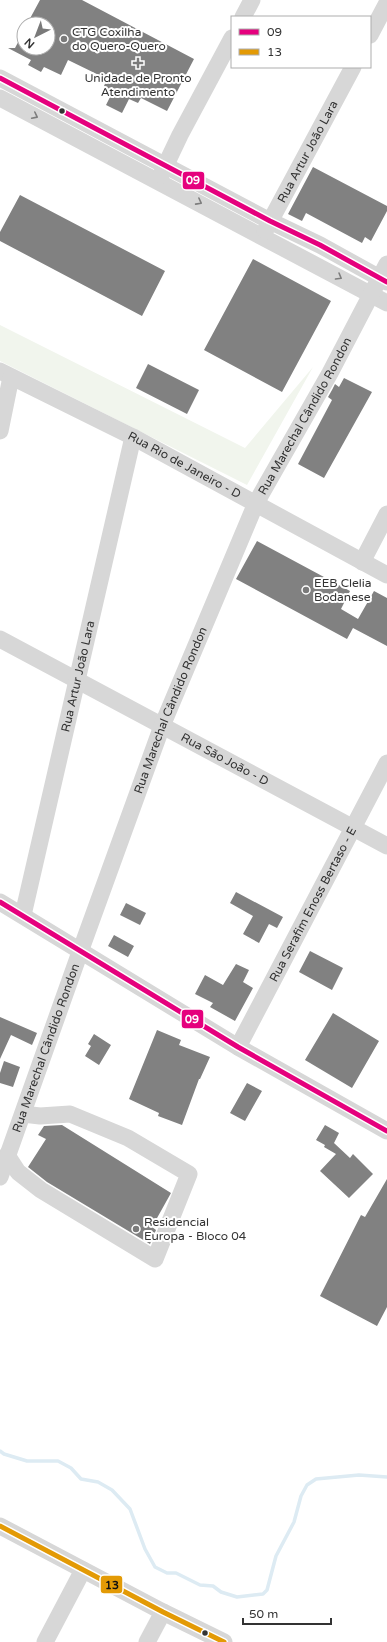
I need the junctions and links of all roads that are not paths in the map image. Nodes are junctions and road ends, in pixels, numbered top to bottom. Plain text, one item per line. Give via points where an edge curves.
1 (252, 0) edge
2 (383, 4) edge
3 (244, 16) edge
4 (371, 33) edge
5 (231, 40) edge
6 (352, 68) edge
7 (0, 78) edge
8 (0, 98) edge
9 (166, 165) junction
10 (158, 180) junction
11 (270, 221) junction
12 (262, 236) junction
13 (320, 245) junction
14 (312, 262) junction
15 (385, 275) edge
16 (371, 294) junction
17 (387, 303) edge
18 (6, 374) edge
19 (0, 431) edge
20 (133, 437) junction
21 (256, 503) junction
22 (387, 514) edge
23 (362, 562) junction
24 (387, 575) edge
25 (0, 639) edge
26 (77, 681) junction
27 (162, 726) junction
28 (387, 763) edge
29 (353, 828) junction
30 (387, 846) edge
31 (0, 902) edge
32 (23, 915) junction
33 (80, 952) junction
34 (238, 1047) junction
35 (24, 1114) junction
36 (387, 1131) edge
37 (7, 1155) junction
38 (0, 1177) edge
39 (0, 1526) edge
40 (83, 1570) junction
41 (162, 1612) junction
42 (45, 1642) edge
43 (147, 1642) edge
44 (224, 1642) edge

1 - 3 street
2 - 4 street
5 - 9 street
6 - 11 street, Rua Artur João Lara
7 - 9 street
8 -> 10 street
9 - 10 street
9 - 11 street
10 -> 12 street
11 - 12 street, Rua Artur João Lara
11 - 13 street
12 - 14 street
13 - 14 street
13 - 15 street
14 -> 16 street
15 - 16 street, Rua Marechal Cândido Rondon
16 - 17 street
16 - 21 street, Rua Marechal Cândido Rondon via 330,373
18 - 19 street
18 - 20 street, Rua Rio de Janeiro - D
20 - 21 street, Rua Rio de Janeiro - D
20 - 26 street, Rua Artur João Lara
21 - 23 street, Rua Rio de Janeiro - D
21 - 27 street, Rua Marechal Cândido Rondon
22 - 23 street
23 - 24 street, Rua Rio de Janeiro - D
25 - 26 street, Rua São João - D
26 - 27 street, Rua São João - D
26 - 32 street, Rua Artur João Lara
27 - 29 street, Rua São João - D
27 - 33 street, Rua Marechal Cândido Rondon
28 - 29 street, Rua Serafim Enoss Bertaso - E
29 - 30 street, Rua São João - D
29 - 34 street, Rua Serafim Enoss Bertaso - E
31 - 32 street
32 - 33 street
33 - 34 street
33 - 35 street, Rua Marechal Cândido Rondon
34 - 36 street
35 - 37 street, Rua Marechal Cândido Rondon
35 - 37 street via 70,1114 128,1138 189,1174 155,1259 41,1190 18,1172
37 - 38 street, Rua Marechal Cândido Rondon
39 - 40 street
40 - 41 street
40 - 42 street
41 - 43 street
41 - 44 street

